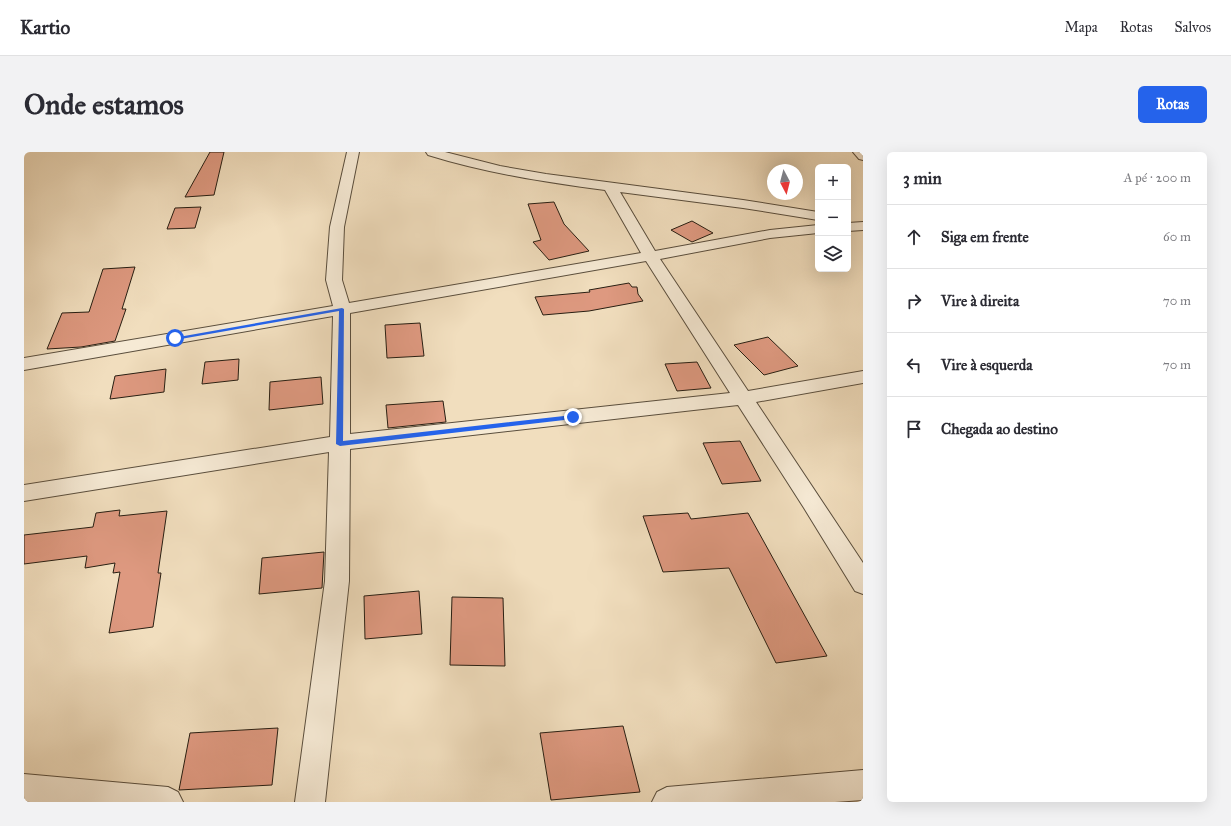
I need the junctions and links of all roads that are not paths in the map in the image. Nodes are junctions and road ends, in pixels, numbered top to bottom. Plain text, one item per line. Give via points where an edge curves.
1 (353, 152) edge
2 (432, 152) edge
3 (859, 152) edge
4 (863, 156) edge
5 (610, 186) junction
6 (815, 216) edge
7 (815, 229) edge
8 (651, 256) junction
9 (342, 309) junction
10 (24, 364) edge
11 (863, 377) edge
12 (744, 398) junction
13 (340, 444) junction
14 (24, 493) edge
15 (863, 584) edge
16 (863, 785) edge
17 (24, 790) edge
18 (168, 802) edge
19 (310, 802) edge
20 (667, 802) edge

1 - 9 street via 337,227 334,280
2 - 5 street via 461,162 523,175
3 - 4 street
5 - 6 street
5 - 8 street
7 - 8 street via 770,234
8 - 9 street
8 - 12 street
9 - 10 street
9 - 13 street
11 - 12 street
12 - 13 street
12 - 15 street
13 - 14 street
13 - 19 street via 337,581
16 - 20 street
17 - 18 street

